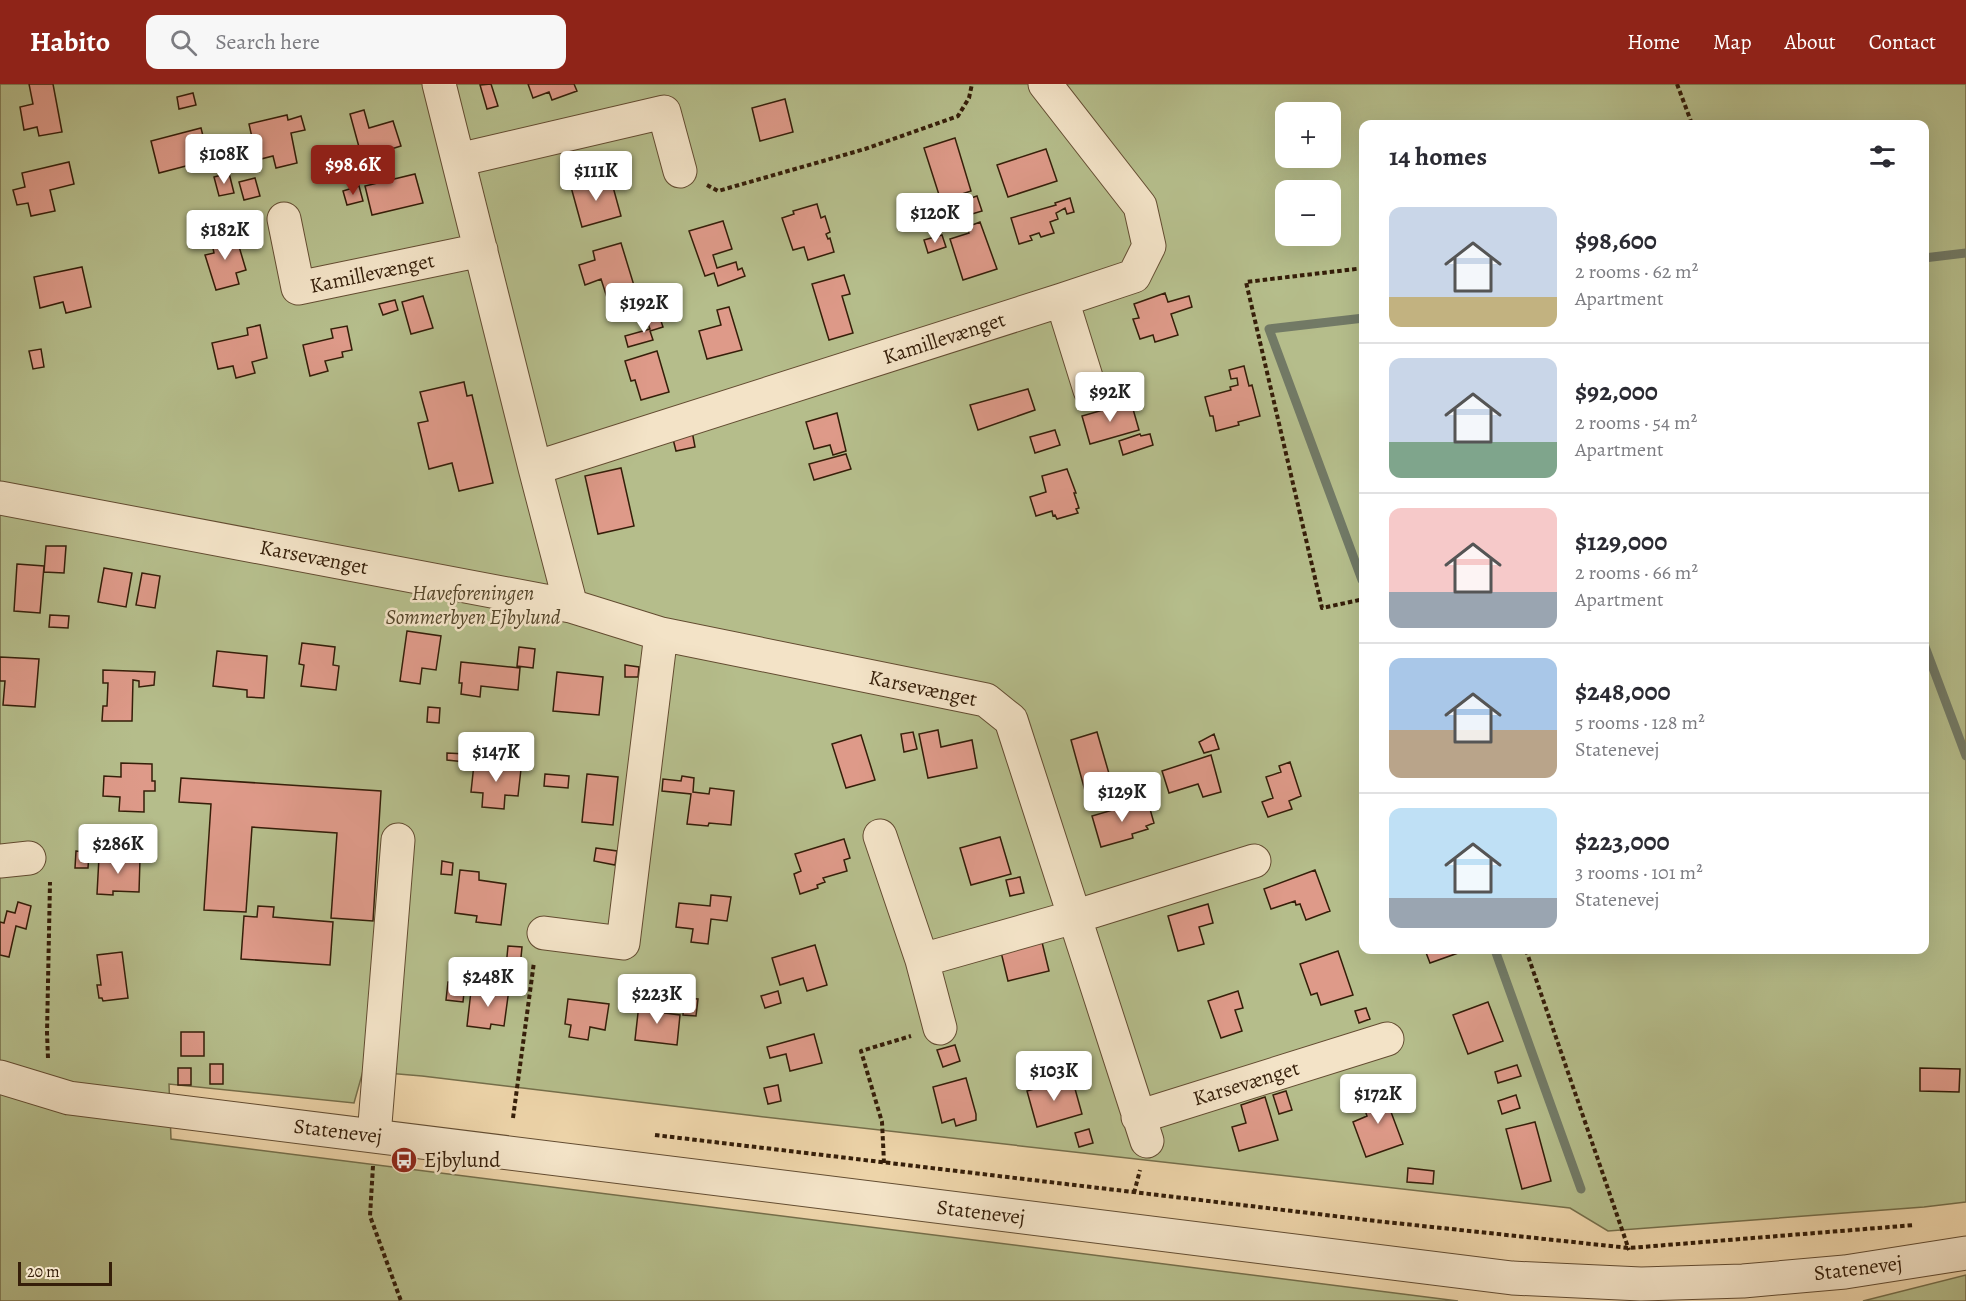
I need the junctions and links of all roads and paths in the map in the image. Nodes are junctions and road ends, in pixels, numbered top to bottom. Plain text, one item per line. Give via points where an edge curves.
1 (439, 84) edge
2 (972, 84) edge
3 (1046, 84) edge
4 (1677, 84) edge
5 (1690, 120) edge
6 (458, 160) junction
7 (680, 171) joint
8 (284, 219) dead end
9 (481, 250) junction
10 (1359, 269) edge
11 (1062, 300) junction
12 (1090, 390) dead end
13 (535, 468) junction
14 (0, 498) edge
15 (1359, 600) edge
16 (571, 606) junction
17 (661, 634) junction
18 (880, 836) dead end
19 (398, 840) dead end
20 (15, 859) edge
21 (1254, 861) dead end
22 (1074, 917) junction
23 (544, 933) joint
24 (1527, 954) edge
25 (922, 960) junction
26 (940, 1028) joint
27 (1387, 1038) dead end
28 (0, 1077) edge
29 (50, 1092) junction
30 (524, 1120) dead end
31 (652, 1135) dead end
32 (374, 1136) junction
33 (885, 1163) junction
34 (1927, 1224) dead end
35 (1629, 1248) junction
36 (1966, 1253) edge
37 (1641, 1284) junction
38 (401, 1301) edge

1 - 6 street
2 - 7 path via 958,116 811,165 718,191
3 - 11 street, Kamillevænget via 1140,206 1149,246 1134,276
4 - 5 path
6 - 7 street via 664,112
6 - 9 street
8 - 9 street, Kamillevænget via 298,288
9 - 13 street
10 - 15 path via 1246,282 1322,608
11 - 12 street
11 - 13 street, Kamillevænget
13 - 16 street
14 - 16 street, Karsevænget
16 - 17 street, Karsevænget
17 - 22 street, Karsevænget via 986,700 1011,720
17 - 23 street via 623,944
18 - 25 street
19 - 32 street
20 - 29 path via 50,868 46,1033
21 - 22 street
22 - 25 street
22 - 27 street, Karsevænget via 1143,1129
23 - 30 path via 536,944 513,1118
24 - 35 path
25 - 26 street
26 - 33 path via 861,1051 882,1122
28 - 29 street, Statenevej
29 - 32 street, Statenevej via 69,1098
31 - 33 path
32 - 37 street, Statenevej via 1512,1278
32 - 38 path via 370,1216
33 - 35 path
34 - 35 path
35 - 37 path
36 - 37 street, Statenevej via 1845,1272

